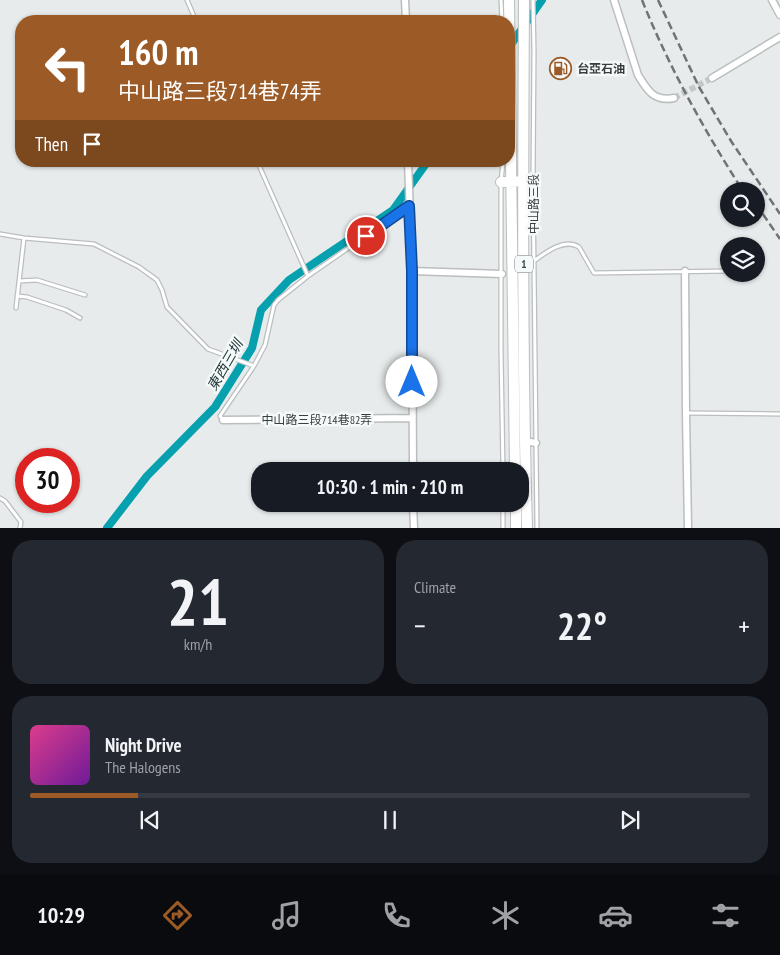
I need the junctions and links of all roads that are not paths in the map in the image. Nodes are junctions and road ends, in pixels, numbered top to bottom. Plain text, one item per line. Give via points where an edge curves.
1 (187, 0) edge
2 (405, 0) edge
3 (501, 0) edge
4 (509, 0) edge
5 (524, 0) edge
6 (533, 0) edge
7 (614, 0) edge
8 (772, 0) edge
9 (780, 14) edge
10 (193, 15) edge
11 (406, 15) edge
12 (502, 15) edge
13 (509, 15) edge
14 (780, 37) edge
15 (712, 78) tunnel mouth
16 (674, 98) tunnel mouth
17 (260, 167) edge
18 (408, 167) edge
19 (504, 167) edge
20 (507, 167) edge
21 (528, 181) junction
22 (507, 182) junction
23 (409, 206) junction
24 (0, 234) edge
25 (24, 238) junction
26 (534, 261) junction
27 (412, 271) junction
28 (685, 271) junction
29 (720, 271) edge
30 (502, 274) junction
31 (308, 276) junction
32 (19, 280) junction
33 (84, 295) dead end
34 (17, 296) junction
35 (16, 308) dead end
36 (80, 318) dead end
37 (254, 366) junction
38 (686, 414) junction
39 (780, 414) edge
40 (412, 418) junction
41 (222, 420) joint
42 (525, 441) junction
43 (536, 443) junction
44 (413, 462) edge
45 (503, 462) edge
46 (515, 462) edge
47 (0, 498) edge
48 (413, 512) edge
49 (503, 512) edge
50 (516, 512) edge
51 (504, 527) edge
52 (516, 527) edge
53 (20, 528) edge
54 (414, 528) edge
55 (527, 528) edge
56 (537, 528) edge
57 (688, 528) edge

1 - 10 lane
2 - 11 street
3 - 12 lane
4 - 13 main road, 中山路三段 / 1
5 - 21 main road, 中山路三段 / 1
6 - 21 lane, 中山路三段 / 1
7 - 16 street via 644,86 658,98
8 - 9 street
14 - 15 street
17 - 31 lane
18 - 23 street
19 - 22 lane, 中山路三段 / 1
20 - 22 main road, 中山路三段 / 1
21 - 22 main road
21 - 26 lane, 中山路三段 / 1
21 - 42 main road, 中山路三段 / 1
22 - 30 lane, 中山路三段 / 1
22 - 46 main road, 中山路三段 / 1
23 - 27 street
23 - 31 lane
24 - 25 lane
25 - 32 lane
25 - 37 lane via 94,244 139,267 157,280 167,307 208,349
26 - 28 lane via 556,247 570,244 579,247 594,273
26 - 43 lane, 中山路三段 / 1
27 - 30 street
27 - 40 street
28 - 29 lane
28 - 38 street
30 - 45 lane, 中山路三段 / 1
31 - 37 lane via 274,305 265,345
32 - 33 lane via 37,280
32 - 34 lane
34 - 35 lane
34 - 36 lane via 66,310
37 - 41 lane via 220,416
38 - 39 lane
38 - 57 street
40 - 41 street, 中山路三段714巷82弄
40 - 44 street
42 - 43 street
42 - 55 main road, 中山路三段 / 1
43 - 56 lane, 中山路三段 / 1
47 - 53 lane via 21,522
48 - 54 street
49 - 51 lane
50 - 52 main road

